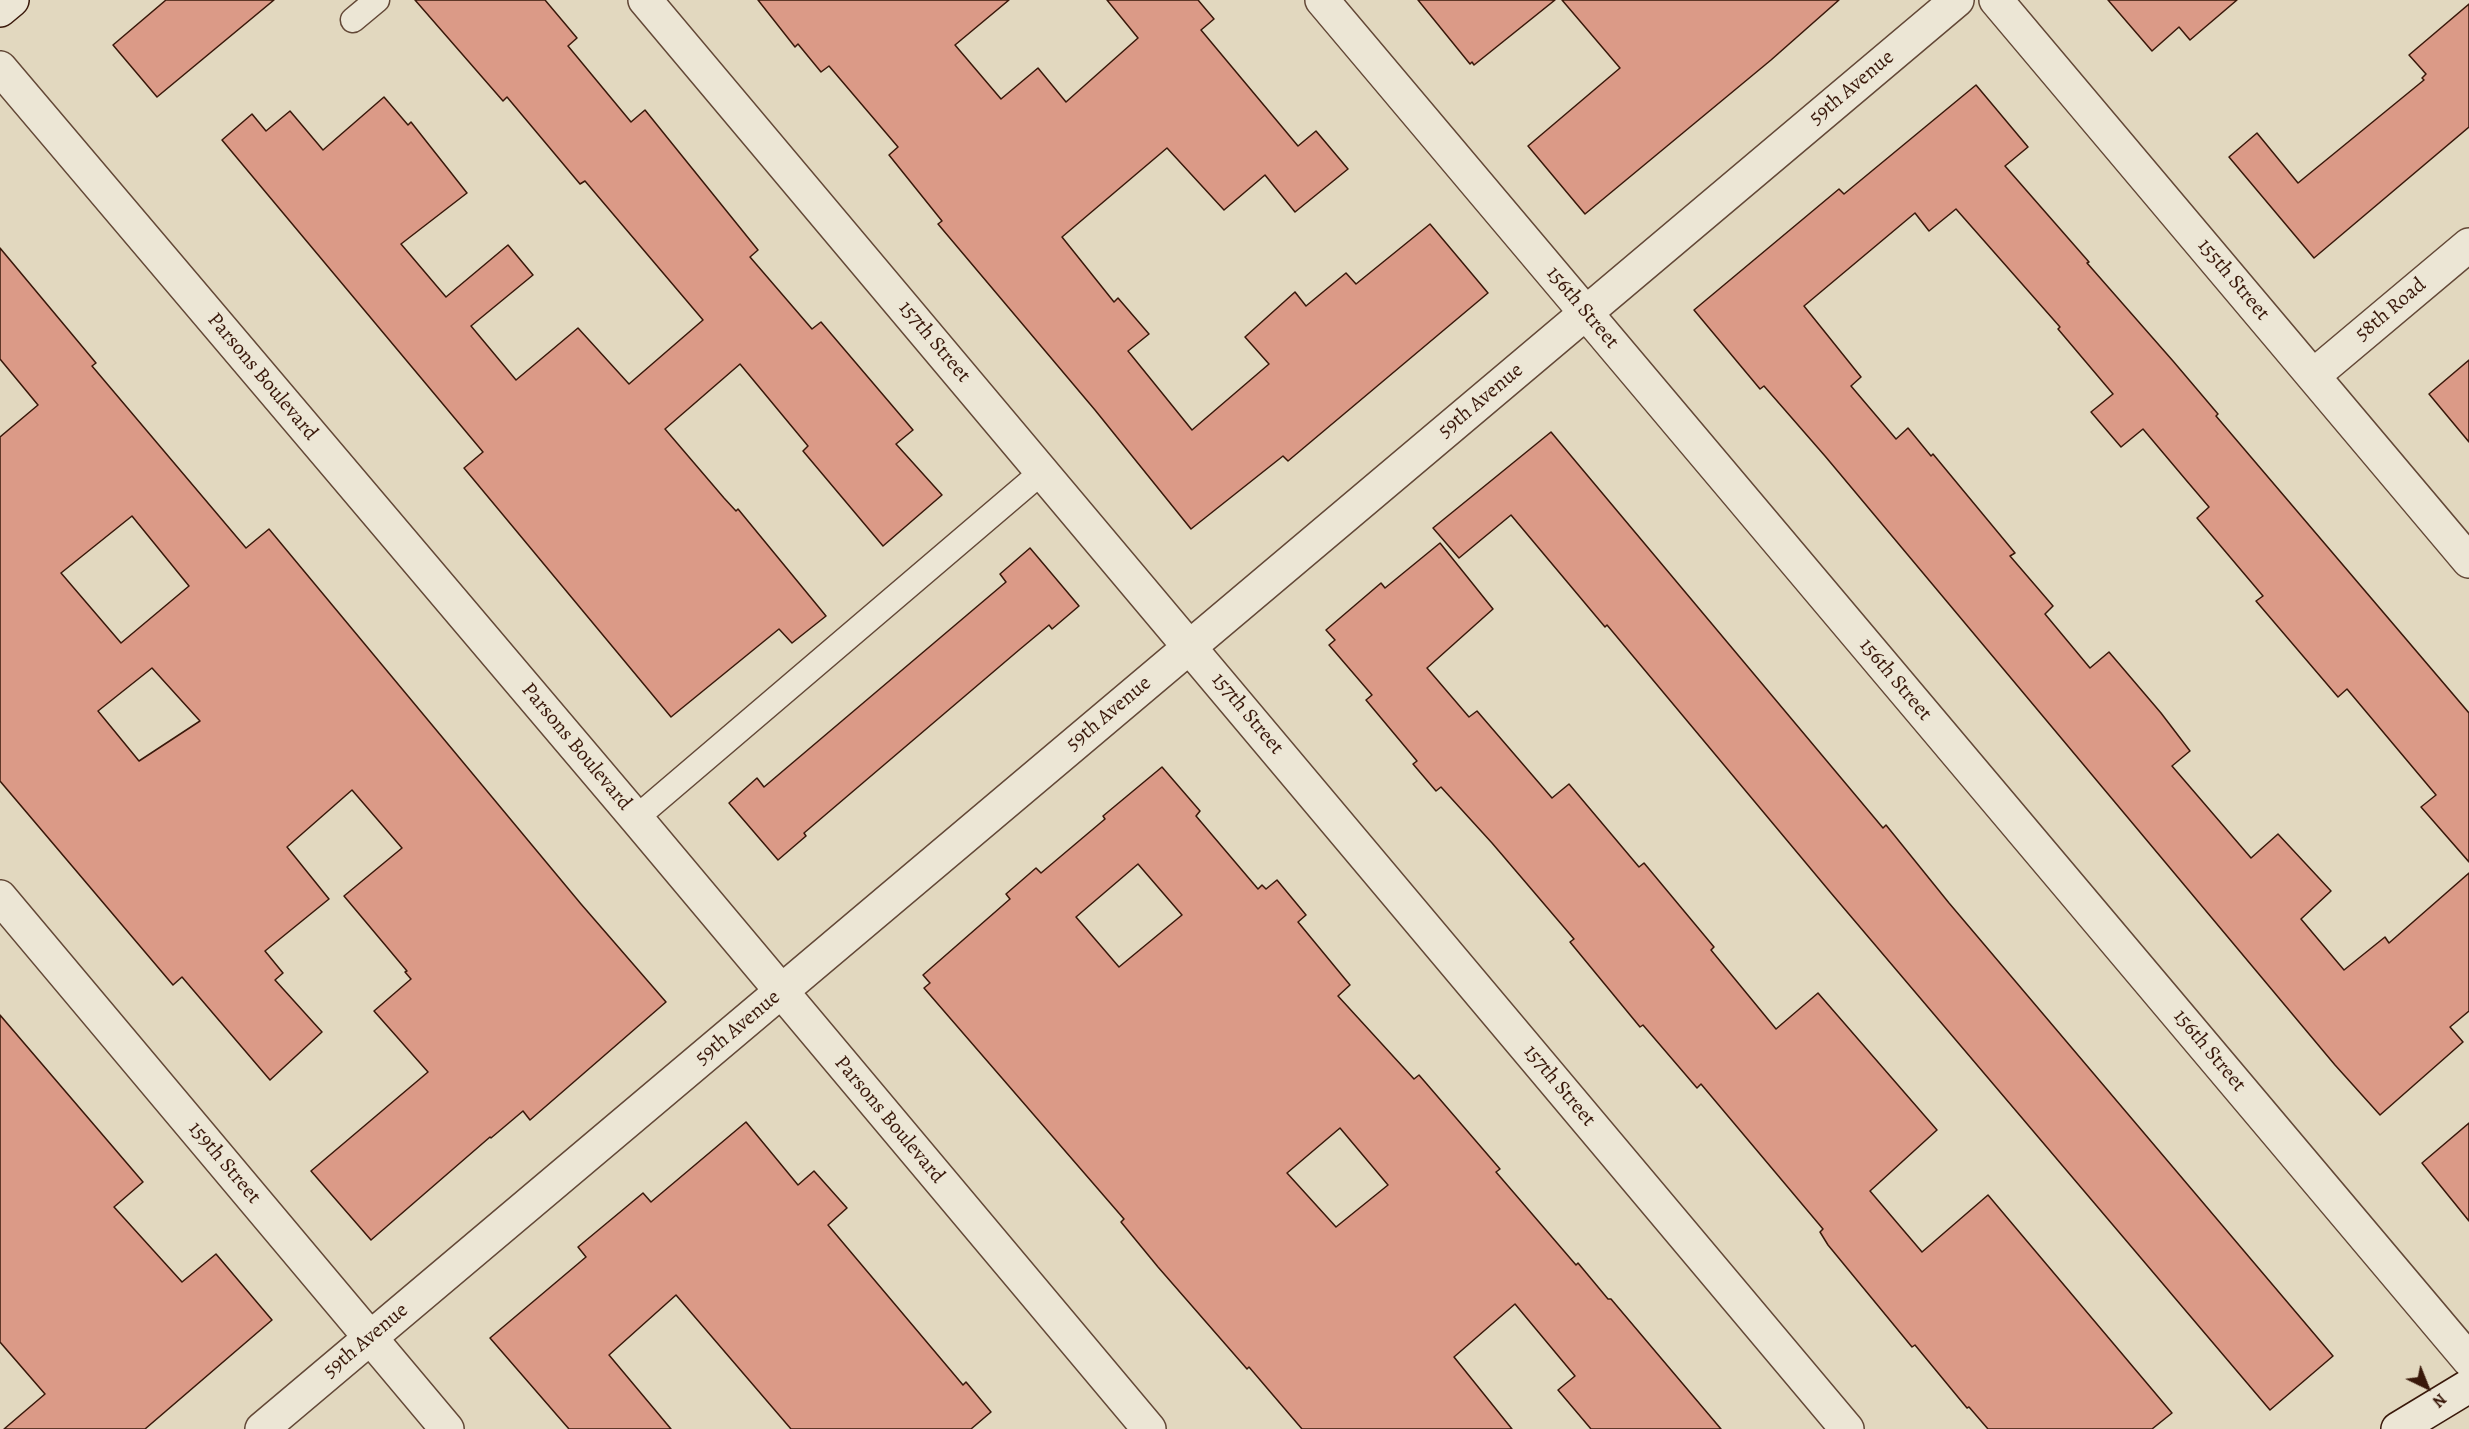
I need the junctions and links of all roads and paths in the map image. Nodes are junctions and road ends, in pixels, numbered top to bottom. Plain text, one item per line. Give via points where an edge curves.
1 (12, 0) edge
2 (376, 0) edge
3 (645, 0) edge
4 (1322, 0) edge
5 (1957, 0) edge
6 (1996, 0) edge
7 (0, 10) edge
8 (353, 20) dead end
9 (0, 68) edge
10 (2469, 245) edge
11 (1586, 313) junction
12 (2313, 376) junction
13 (1043, 471) junction
14 (2469, 561) edge
15 (1190, 646) junction
16 (636, 818) junction
17 (0, 897) edge
18 (781, 992) junction
19 (370, 1337) junction
20 (2469, 1360) edge
21 (2469, 1386) edge
22 (262, 1429) edge
23 (447, 1429) edge
24 (1149, 1429) edge
25 (1847, 1429) edge
26 (2398, 1429) edge

1 - 7 street
2 - 8 lane
3 - 13 street, 157th Street
4 - 11 street, 156th Street
5 - 11 street, 59th Avenue
6 - 12 street, 155th Street
9 - 16 street, Parsons Boulevard
10 - 12 street, 58th Road
11 - 15 street, 59th Avenue
11 - 20 street, 156th Street
12 - 14 street, 155th Street
13 - 15 street, 157th Street
13 - 16 lane
15 - 18 street, 59th Avenue
15 - 25 street, 157th Street
16 - 18 street, Parsons Boulevard
17 - 19 street, 159th Street
18 - 19 street, 59th Avenue
18 - 24 street, Parsons Boulevard
19 - 22 street, 59th Avenue
19 - 23 street, 159th Street
21 - 26 street

